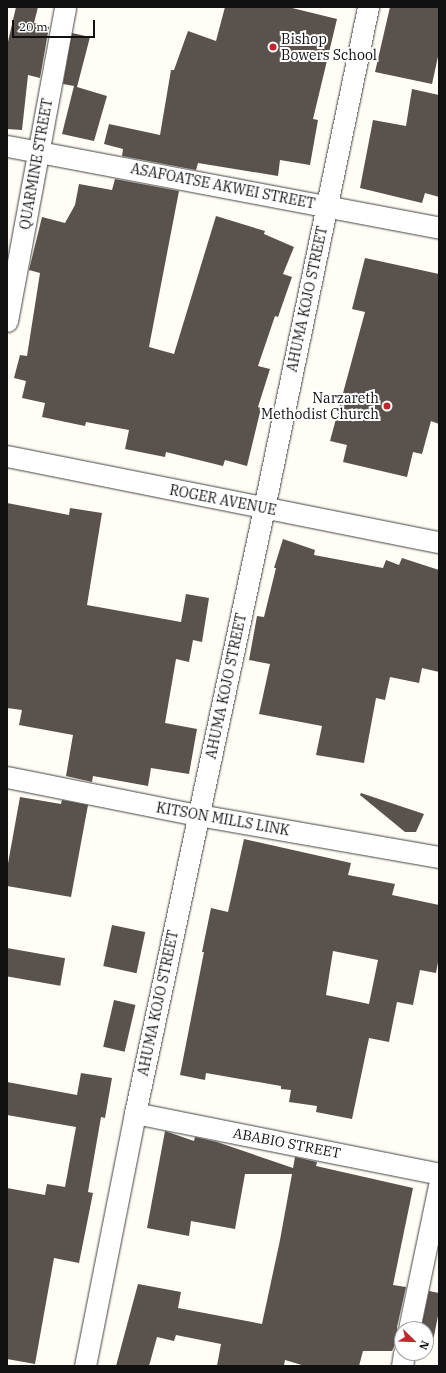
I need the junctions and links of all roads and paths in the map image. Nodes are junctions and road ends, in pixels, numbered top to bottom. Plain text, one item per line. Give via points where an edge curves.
1 (65, 7) edge
2 (368, 7) edge
3 (7, 146) edge
4 (38, 151) junction
5 (326, 205) junction
6 (439, 228) edge
7 (7, 321) edge
8 (7, 456) edge
9 (264, 508) junction
10 (439, 542) edge
11 (7, 777) edge
12 (198, 815) junction
13 (439, 857) edge
14 (135, 1113) junction
15 (439, 1174) edge
16 (439, 1186) edge
17 (411, 1321) edge
18 (85, 1366) edge

1 - 4 street, QUARMINE STREET
2 - 5 street, AHUMA KOJO STREET
3 - 4 street, ASAFOATSE AKWEI STREET
4 - 5 street, ASAFOATSE AKWEI STREET
4 - 7 street, QUARMINE STREET
5 - 6 street, ASAFOATSE AKWEI STREET
5 - 9 street, AHUMA KOJO STREET
8 - 9 street, ROGER AVENUE
9 - 10 street, ROGER AVENUE
9 - 12 street, AHUMA KOJO STREET
11 - 12 street, KITSON MILLS LINK
12 - 13 street, KITSON MILLS LINK
12 - 14 street, AHUMA KOJO STREET
14 - 15 street, ABABIO STREET
14 - 18 street, AHUMA KOJO STREET
16 - 17 street

